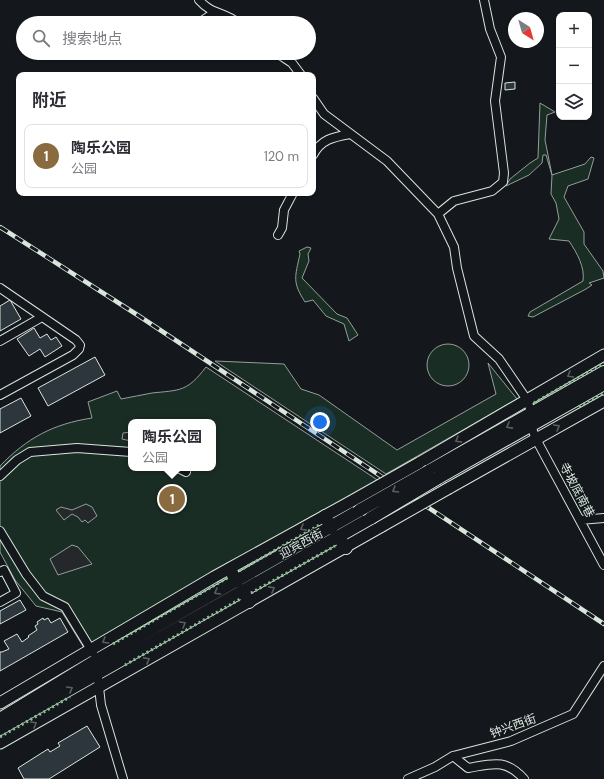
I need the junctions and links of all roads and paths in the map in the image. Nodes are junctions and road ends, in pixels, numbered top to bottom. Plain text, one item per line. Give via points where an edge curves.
1 (198, 0) edge
2 (484, 0) edge
3 (215, 12) junction
4 (209, 16) edge
5 (227, 16) edge
6 (288, 60) edge
7 (299, 72) edge
8 (316, 102) edge
9 (350, 134) junction
10 (316, 151) edge
11 (291, 196) edge
12 (438, 214) junction
13 (278, 235) dead end
14 (0, 288) edge
15 (42, 317) junction
16 (0, 341) edge
17 (604, 355) edge
18 (604, 372) edge
19 (604, 384) edge
20 (0, 395) edge
21 (527, 400) junction
22 (604, 400) edge
23 (532, 420) junction
24 (536, 439) junction
25 (128, 452) edge
26 (433, 474) junction
27 (0, 476) edge
28 (325, 516) junction
29 (604, 518) edge
30 (580, 520) junction
31 (0, 531) edge
32 (335, 532) junction
33 (346, 548) junction
34 (604, 565) edge
35 (230, 569) junction
36 (0, 572) edge
37 (239, 585) junction
38 (0, 602) edge
39 (249, 602) junction
40 (91, 650) junction
41 (97, 660) junction
42 (603, 667) edge
43 (96, 674) junction
44 (34, 684) junction
45 (100, 686) junction
46 (41, 694) junction
47 (0, 704) edge
48 (0, 719) edge
49 (0, 729) edge
50 (0, 743) edge
51 (453, 756) junction
52 (123, 779) edge
53 (408, 779) edge
54 (524, 779) edge

1 - 3 street via 207,9
2 - 12 street via 490,29 501,58 495,101 503,182 492,191 454,201
3 - 4 street
3 - 5 street
6 - 7 street
8 - 9 street, 寺坡底南巷 via 324,114
9 - 10 street via 324,141
9 - 12 street, 寺坡底南巷 via 387,161
11 - 13 street via 284,210 282,228
12 - 21 street, 寺坡底南巷 via 454,247 474,336 499,359
14 - 15 street
15 - 16 street
15 - 20 street via 76,340 80,345 79,349 73,355
17 -> 21 street
18 - 23 main road, 迎宾西街
19 - 23 main road, 迎宾西街
21 - 23 street, 寺坡底南巷
21 -> 28 street, bridge
24 -> 22 street
23 - 24 street, 寺坡底南巷
23 - 26 main road, 迎宾西街
24 - 30 street, 寺坡底南巷
24 - 33 street, bridge
25 - 27 street via 77,448 30,452
26 - 32 main road, 迎宾西街, bridge via 371,518
26 -> 32 main road, 迎宾西街, bridge via 360,510
28 - 32 main road
28 -> 35 street
29 - 30 street
30 - 34 street, 寺坡底南巷
31 - 40 street via 26,574 43,596 65,607
32 - 33 main road
32 - 37 main road, 迎宾西街
39 -> 33 street
35 - 37 main road
35 -> 40 street
36 - 38 street via 4,570 16,593
37 - 39 main road
37 -> 41 main road, 迎宾西街
43 -> 37 main road, 迎宾西街
45 -> 39 street
40 - 41 street
40 - 44 street
41 - 43 street
41 - 46 main road, 迎宾西街
42 - 51 street, 钟兴西街 via 573,714 512,741
43 - 45 street
49 -> 43 main road, 迎宾西街
44 - 46 main road
44 - 47 street
50 -> 45 street
45 - 52 street via 101,705
46 - 48 main road, 迎宾西街
51 - 53 street, 钟兴西街
51 - 54 street via 468,768 498,763 516,771

